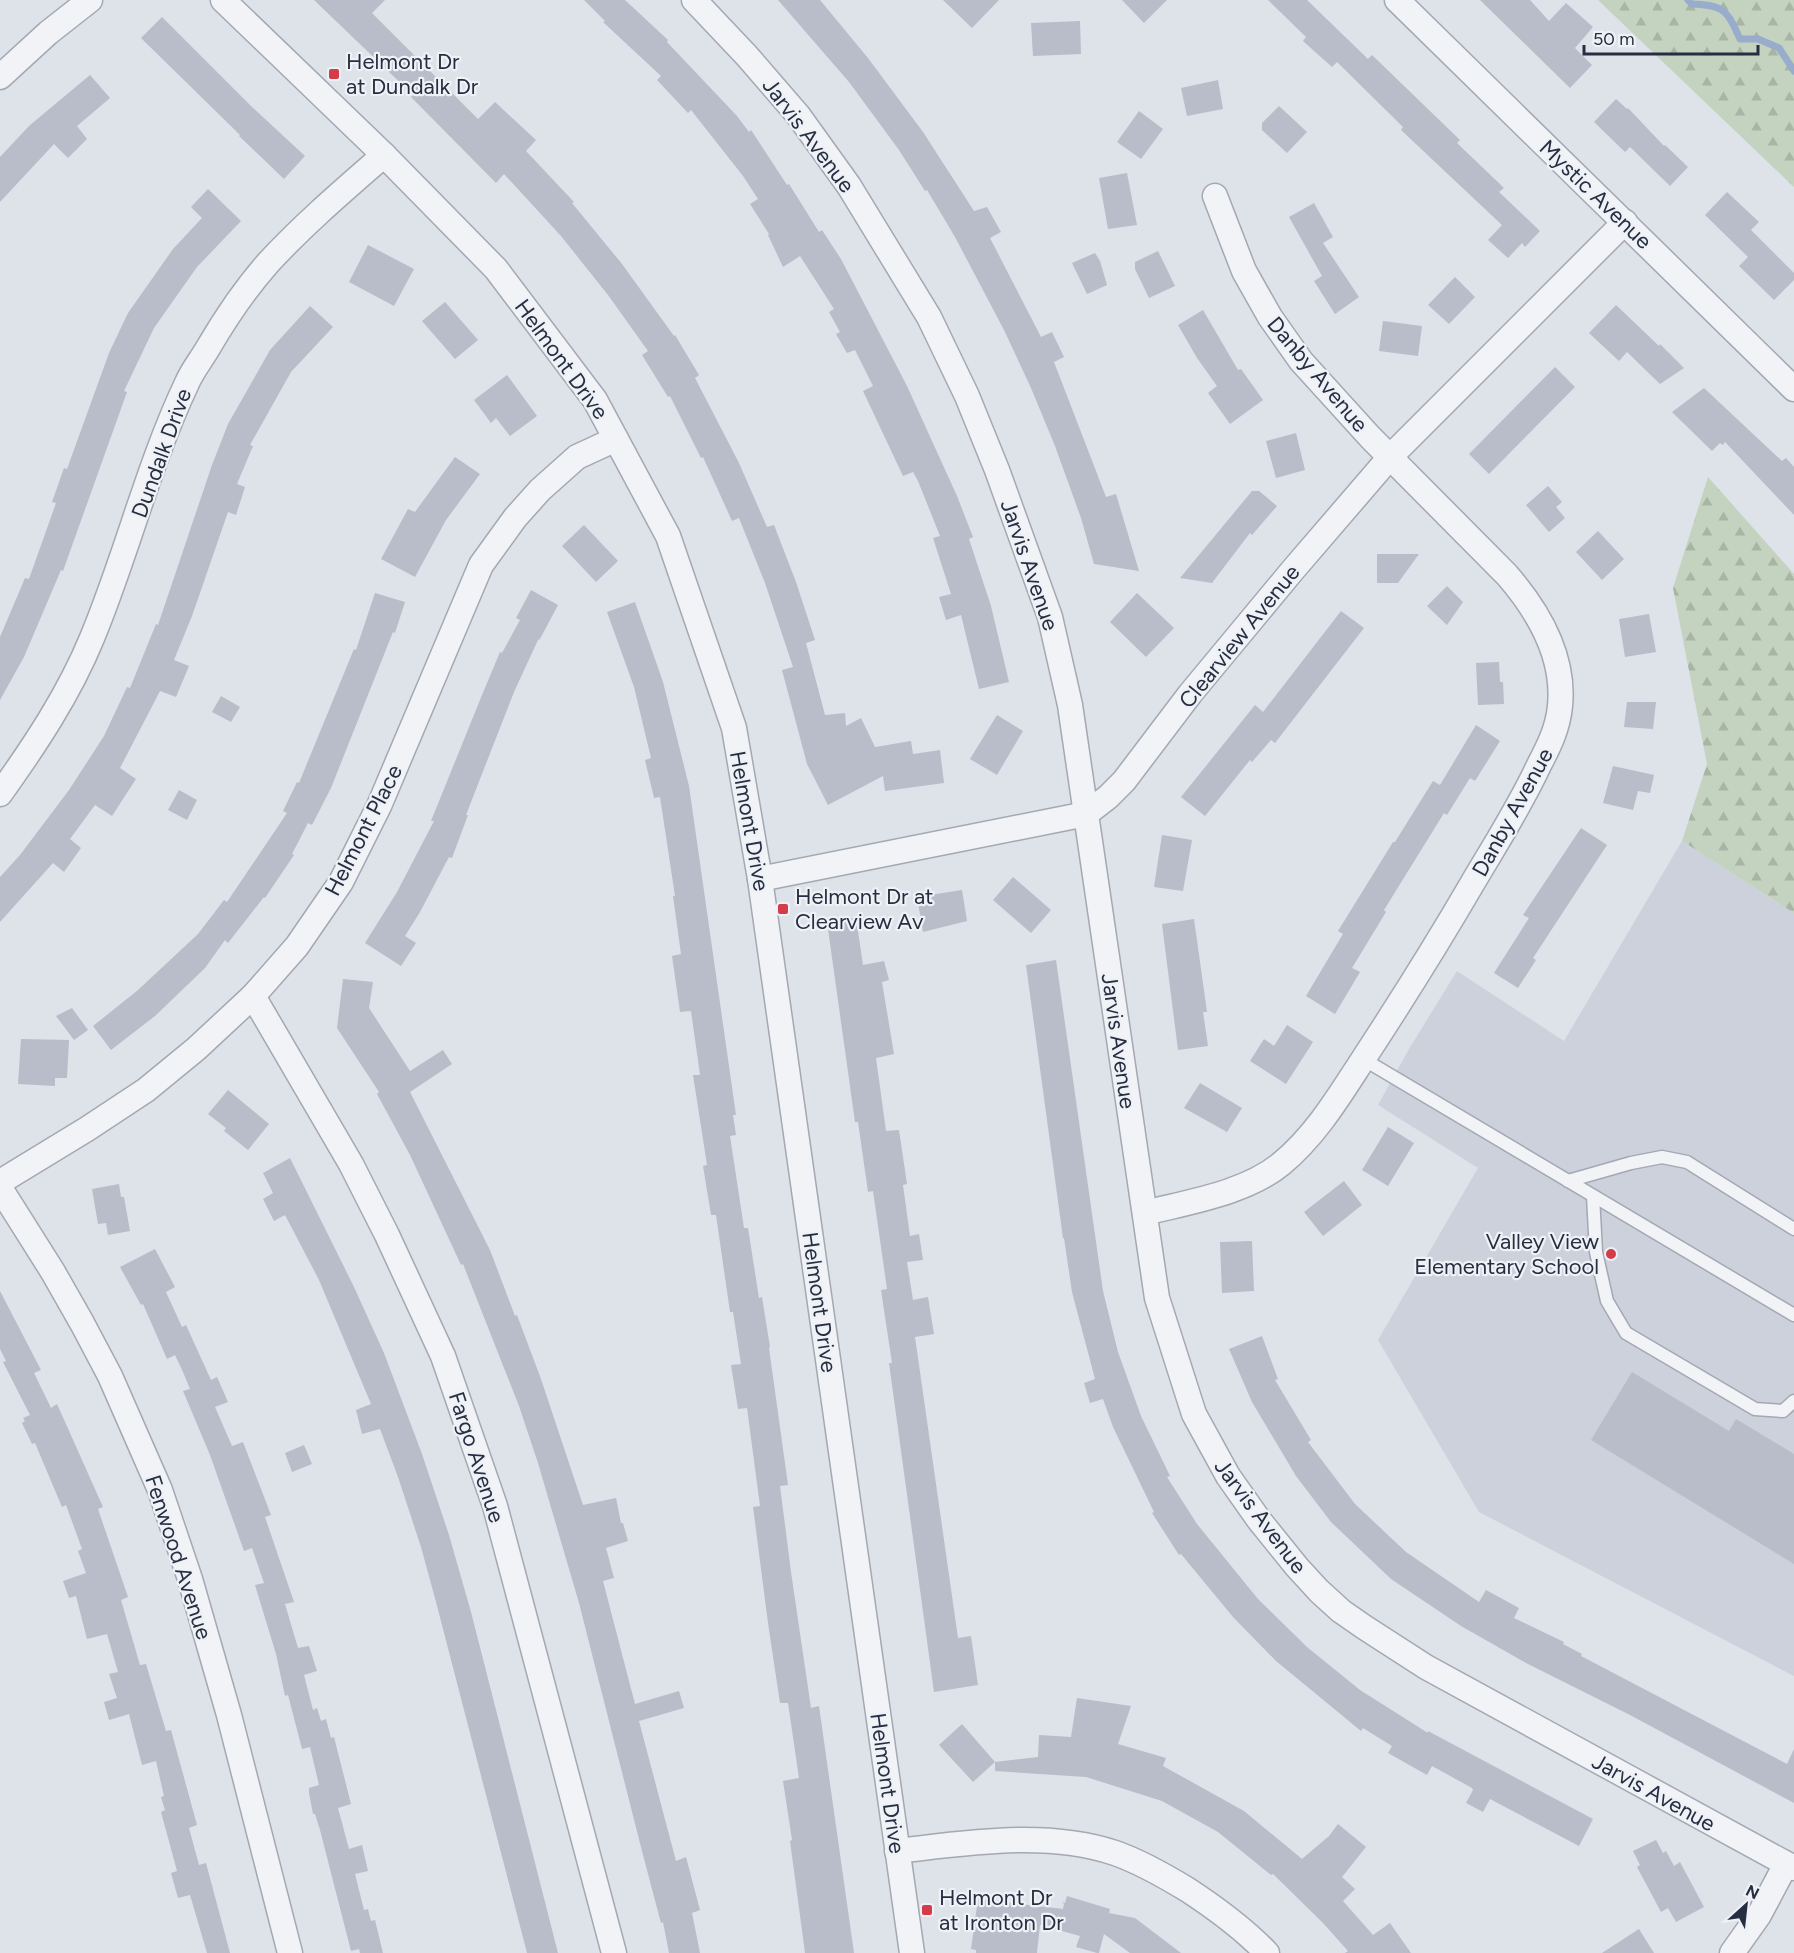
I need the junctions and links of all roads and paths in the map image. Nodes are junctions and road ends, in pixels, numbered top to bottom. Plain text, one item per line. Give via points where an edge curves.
1 (90, 0) edge
2 (223, 0) edge
3 (694, 0) edge
4 (1397, 0) edge
5 (0, 77) edge
6 (384, 155) junction
7 (1215, 195) dead end
8 (1625, 222) junction
9 (1794, 389) edge
10 (616, 439) junction
11 (1390, 457) junction
12 (0, 794) edge
13 (1086, 814) junction
14 (760, 879) junction
15 (253, 996) junction
16 (1363, 1059) junction
17 (1568, 1181) junction
18 (0, 1182) edge
19 (0, 1188) edge
20 (1593, 1196) junction
21 (1145, 1213) junction
22 (1794, 1229) edge
23 (1794, 1316) edge
24 (1794, 1401) edge
25 (897, 1851) junction
26 (1790, 1866) edge
27 (290, 1953) edge
28 (614, 1953) edge
29 (912, 1953) edge
30 (1267, 1953) edge
31 (1732, 1953) edge

1 - 5 street
2 - 6 street, Helmont Drive
3 - 13 street, Jarvis Avenue via 798,115 849,186 909,281 958,376 1050,617 1070,705
4 - 8 street, Mystic Avenue
6 - 10 street, Helmont Drive via 496,269 596,400
6 - 12 street, Dundalk Drive via 267,265 187,381 92,639 49,722
7 - 11 street, Danby Avenue via 1244,271 1270,318 1301,361
8 - 9 street, Mystic Avenue
8 - 11 street, Clearview Avenue
10 - 14 street, Helmont Drive via 668,536 734,728
10 - 15 street, Helmont Place via 577,457 540,490 481,565 379,806 341,882 297,945
11 - 13 street, Clearview Avenue via 1190,694 1124,781
11 - 16 street, Danby Avenue via 1528,599 1555,653 1561,678 1560,705 1556,730 1525,795 1412,986
13 - 14 street, Clearview Avenue
13 - 21 street, Jarvis Avenue
14 - 25 street, Helmont Drive
15 - 18 street, Helmont Place via 146,1090
15 - 28 street, Fargo Avenue via 351,1164 443,1356 495,1506
16 - 17 lane
16 - 21 street, Danby Avenue via 1317,1127 1279,1166 1249,1184
17 - 20 lane
17 - 22 lane via 1662,1157 1687,1162
19 - 27 street, Fenwood Avenue via 82,1323 160,1490 229,1715
20 - 23 lane
20 - 24 lane via 1596,1252 1607,1301 1626,1333 1755,1408 1783,1411
21 - 26 street, Jarvis Avenue via 1157,1298 1194,1414 1245,1501 1319,1591 1341,1611 1426,1667
25 - 29 street, Helmont Drive
25 - 30 street via 1029,1840 1077,1844 1113,1853 1143,1864 1203,1900 1236,1923
26 - 31 street

